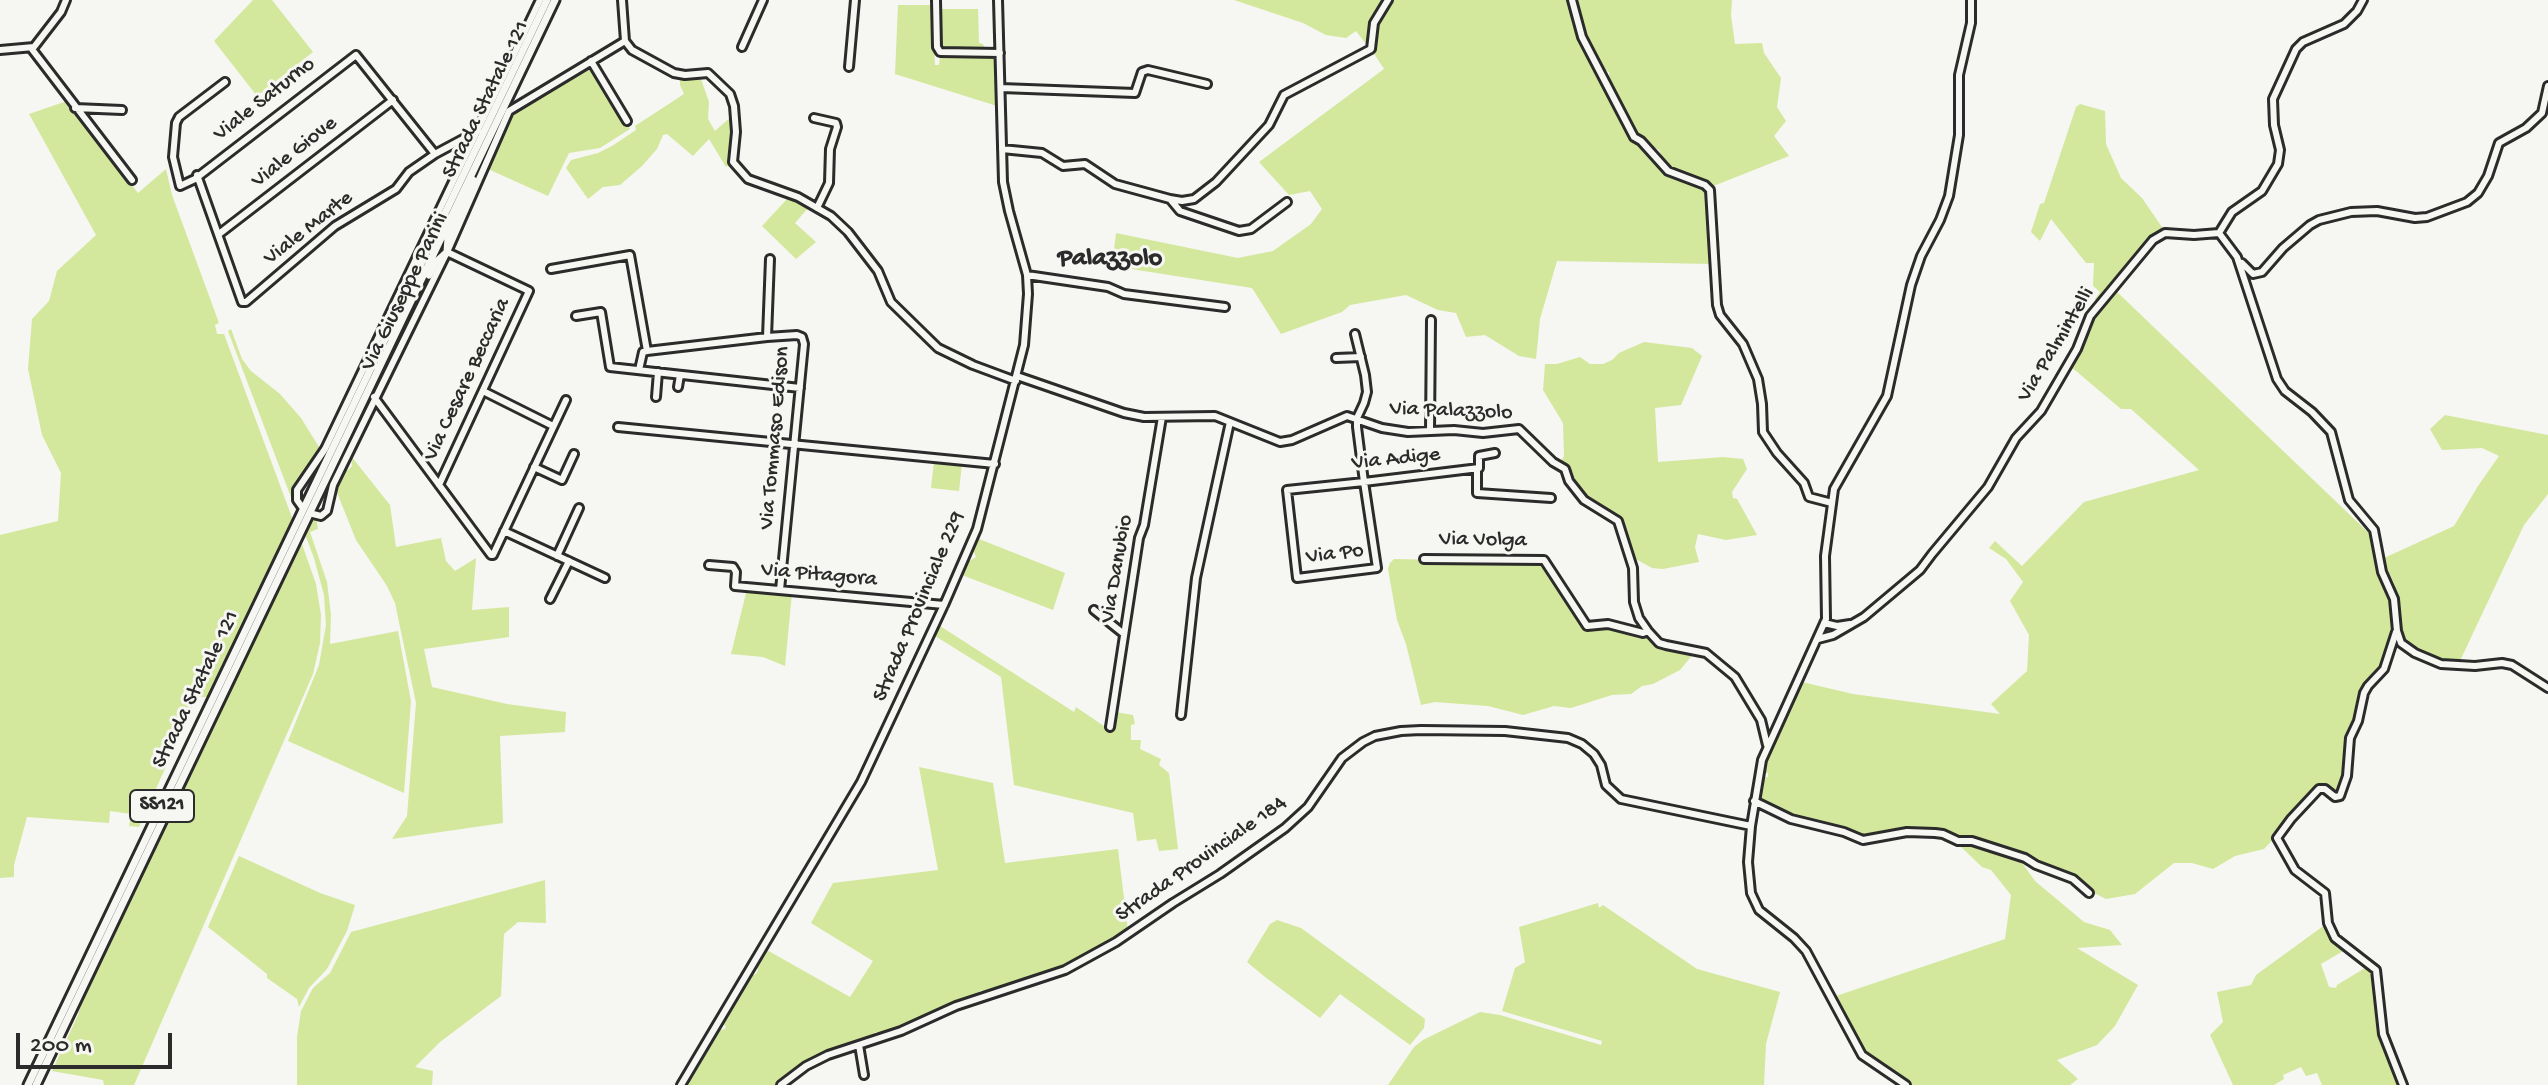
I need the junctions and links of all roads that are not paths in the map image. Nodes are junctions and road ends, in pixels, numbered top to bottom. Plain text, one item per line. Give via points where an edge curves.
1 (66, 0) edge
2 (540, 0) edge
3 (547, 0) edge
4 (555, 0) edge
5 (622, 0) edge
6 (763, 0) edge
7 (855, 0) edge
8 (936, 0) edge
9 (998, 0) edge
10 (1388, 0) edge
11 (1572, 0) edge
12 (1971, 0) edge
13 (2363, 0) edge
14 (625, 41) junction
15 (742, 47) dead end
16 (31, 48) junction
17 (0, 50) edge
18 (1000, 53) junction
19 (591, 61) junction
20 (849, 67) dead end
21 (225, 82) dead end
22 (1207, 84) dead end
23 (2548, 86) edge
24 (1001, 88) junction
25 (1135, 93) junction
26 (393, 100) junction
27 (1133, 102) dead end
28 (75, 108) junction
29 (122, 110) dead end
30 (814, 118) dead end
31 (627, 121) dead end
32 (478, 131) junction
33 (1002, 149) junction
34 (435, 154) junction
35 (476, 165) junction
36 (197, 175) junction
37 (132, 180) dead end
38 (1170, 199) junction
39 (1287, 202) dead end
40 (817, 208) junction
41 (2219, 233) junction
42 (219, 234) junction
43 (447, 252) junction
44 (2237, 257) junction
45 (770, 259) dead end
46 (551, 269) dead end
47 (1027, 275) junction
48 (410, 304) junction
49 (1225, 307) dead end
50 (576, 316) dead end
51 (1431, 320) dead end
52 (1355, 334) dead end
53 (767, 337) junction
54 (647, 351) junction
55 (1361, 357) junction
56 (1336, 358) dead end
57 (639, 370) junction
58 (658, 372) junction
59 (680, 375) junction
60 (1016, 378) junction
61 (678, 387) dead end
62 (800, 388) junction
63 (483, 391) junction
64 (374, 397) junction
65 (656, 397) dead end
66 (566, 400) dead end
67 (1162, 417) junction
68 (1357, 418) junction
69 (1230, 422) junction
70 (553, 426) junction
71 (618, 427) dead end
72 (1430, 431) junction
73 (794, 445) junction
74 (1495, 453) dead end
75 (574, 454) dead end
76 (995, 464) junction
77 (534, 467) junction
78 (1477, 469) junction
79 (1364, 482) junction
80 (439, 485) junction
81 (1551, 498) dead end
82 (1832, 503) junction
83 (579, 508) dead end
84 (306, 514) junction
85 (504, 531) junction
86 (557, 556) junction
87 (1424, 559) dead end
88 (569, 561) junction
89 (709, 565) dead end
90 (605, 578) dead end
91 (1297, 578) joint
92 (780, 590) junction
93 (550, 599) dead end
94 (944, 605) junction
95 (1094, 610) dead end
96 (1824, 623) junction
97 (1853, 623) junction
98 (1648, 631) junction
99 (2397, 631) junction
100 (1124, 634) junction
101 (1818, 639) junction
102 (2548, 688) edge
103 (1181, 715) dead end
104 (1110, 727) dead end
105 (1767, 746) junction
106 (1754, 801) junction
107 (1751, 826) junction
108 (2089, 893) dead end
109 (859, 1045) junction
110 (864, 1075) dead end
111 (28, 1085) edge
112 (36, 1085) edge
113 (681, 1085) edge
114 (781, 1085) edge
115 (1906, 1085) edge
116 (2403, 1085) edge

1 - 16 street
2 - 32 street
3 - 84 main road, Strada Statale 121
4 - 35 main road, Strada Statale 121
5 - 14 street
6 - 15 street
7 - 20 street
8 - 18 street via 940,52
9 - 18 street, Strada Provinciale 229
10 - 38 street via 1374,23 1369,51 1284,95 1269,125 1216,182 1194,199
11 - 82 street via 1586,45 1634,137 1668,171 1710,190 1717,305 1758,379 1763,432 1804,483 1809,497
12 - 82 street via 1958,85 1959,135 1946,208 1907,296 1887,396 1837,483
13 - 41 street via 2344,24 2296,49 2273,99 2278,164 2262,191 2232,212
14 - 19 street, Via Giuseppe Parini
14 - 40 street, Via Palazzolo via 667,71 714,76 733,100 736,167 753,182
16 - 17 street
16 - 28 street
18 - 24 street, Strada Provinciale 229
19 - 31 street
19 - 43 street, Via Giuseppe Parini via 509,111
21 - 36 street via 176,123 173,157 178,183
22 - 25 street via 1144,71
23 - 44 street via 2542,113 2499,143 2488,176 2467,202 2427,217 2377,211 2319,220 2257,274
24 - 25 street
24 - 33 street, Strada Provinciale 229
25 - 27 street
26 - 34 street
26 - 36 street, Viale Saturno via 356,55
26 - 42 street, Viale Giove
28 - 29 street
28 - 37 street
30 - 40 street via 837,127 829,183
32 - 34 street, Viale Marte
32 - 84 street via 325,449 297,490
33 - 38 street via 1042,153 1063,166 1085,164 1115,184
33 - 47 street, Strada Provinciale 229 via 1005,196
34 - 42 street, Viale Marte via 392,192 335,226 246,302
35 - 43 main road
35 - 48 main road, Strada Statale 121
36 - 42 street
38 - 39 street via 1180,211 1244,231
40 - 60 street, Via Palazzolo via 848,232 878,271 891,302 938,348
41 - 44 street
41 - 97 street, Via Palmintelli via 2165,233 2153,240 2090,316 2041,411 2010,446 1988,487 1920,570
43 - 48 main road
43 - 63 street, Via Cesare Beccaria via 529,291
43 - 64 street, Via Giuseppe Parini
44 - 99 street via 2277,379 2331,432 2349,500 2372,525 2394,599
45 - 53 street
46 - 54 street via 630,255
47 - 49 street
47 - 60 street, Strada Provinciale 229 via 1025,335
48 - 84 main road, Strada Statale 121
50 - 57 street via 601,312 610,367
51 - 72 street
52 - 55 street
53 - 54 street
53 - 62 street, Via Tommaso Edison via 802,337
54 - 57 street
55 - 56 street
55 - 68 street via 1367,392
57 - 58 street
58 - 59 street
58 - 65 street
59 - 61 street
59 - 62 street
60 - 67 street, Via Palazzolo via 1124,413
60 - 76 street, Strada Provinciale 229
62 - 73 street, Via Tommaso Edison
63 - 70 street
63 - 80 street, Via Cesare Beccaria
64 - 80 street
64 - 84 street, Via Giuseppe Parini via 333,485 327,511 321,516
66 - 70 street
67 - 69 street, Via Palazzolo via 1207,415
67 - 100 street, Via Danubio
68 - 69 street, Via Palazzolo via 1342,418 1280,442
68 - 72 street, Via Palazzolo via 1391,431
68 - 79 street
69 - 103 street via 1196,578
70 - 77 street
71 - 73 street
72 - 98 street, Via Palazzolo via 1517,428 1563,466 1584,500 1618,521 1633,568 1634,602
73 - 76 street
73 - 92 street, Via Tommaso Edison
74 - 78 street via 1479,456
75 - 77 street via 562,480
76 - 94 street, Strada Provinciale 229 via 972,543
77 - 85 street
78 - 79 street, Via Adige
78 - 81 street via 1477,493
79 - 91 street, Via Adige via 1287,490
79 - 91 street, Via Po via 1377,568
80 - 85 street via 491,555
82 - 96 street
83 - 86 street
84 - 111 main road, Strada Statale 121 / SS121 via 295,527
84 - 112 main road, Strada Statale 121 / SS121
85 - 86 street
86 - 88 street
87 - 98 street, Via Volga via 1544,560 1587,626
88 - 90 street
88 - 93 street
89 - 92 street, Via Pitagora via 733,567 735,586
92 - 94 street, Via Pitagora
94 - 113 street, Strada Provinciale 229 via 861,782
95 - 100 street
96 - 97 street
96 - 101 street
97 - 101 street, Via Palmintelli
98 - 105 street via 1659,643 1706,653 1735,677 1761,720
99 - 102 street via 2406,648 2429,660 2450,666 2506,663
99 - 116 street via 2384,669 2364,693 2340,796 2319,789 2277,838 2295,870 2325,893 2335,938 2376,970 2383,1034
100 - 104 street, Via Danubio
101 - 105 street
105 - 106 street
106 - 107 street
106 - 108 street via 1791,819 1863,840 1907,832 1972,841 2073,879
107 - 109 street, Strada Provinciale 184 via 1621,799 1606,785 1594,754 1568,738 1505,731 1383,734 1342,758 1308,807 1285,828 1116,942 1065,970
107 - 115 street via 1749,883 1759,910 1806,951 1862,1055
109 - 110 street
109 - 114 street, Strada Provinciale 184 via 817,1060

